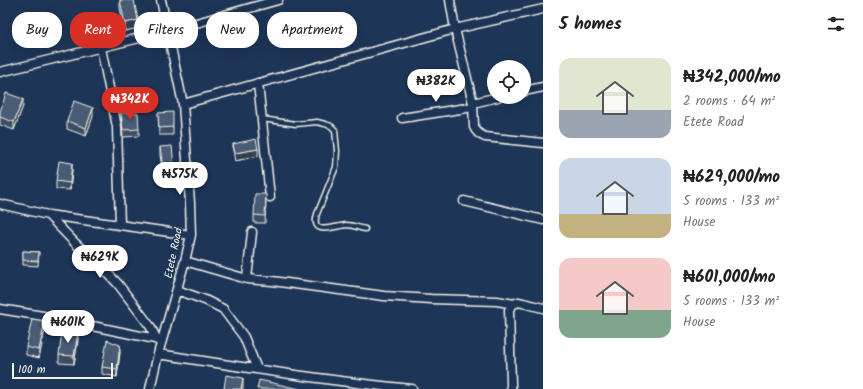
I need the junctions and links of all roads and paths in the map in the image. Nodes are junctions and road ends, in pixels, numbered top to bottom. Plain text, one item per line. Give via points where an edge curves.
1 (162, 0) edge
2 (278, 0) edge
3 (450, 0) edge
4 (543, 9) edge
5 (164, 12) edge
6 (198, 23) edge
7 (455, 29) junction
8 (101, 48) joint
9 (171, 48) edge
10 (0, 72) edge
11 (258, 84) junction
12 (543, 87) edge
13 (531, 90) edge
14 (487, 101) edge
15 (183, 104) junction
16 (473, 105) junction
17 (402, 118) dead end
18 (262, 119) junction
19 (543, 143) edge
20 (270, 197) dead end
21 (464, 201) dead end
22 (0, 204) edge
23 (48, 215) junction
24 (543, 220) edge
25 (120, 225) junction
26 (365, 229) dead end
27 (252, 232) dead end
28 (190, 235) junction
29 (185, 260) junction
30 (247, 279) junction
31 (176, 290) junction
32 (514, 304) junction
33 (543, 308) edge
34 (0, 309) edge
35 (160, 340) junction
36 (158, 354) junction
37 (257, 369) junction
38 (150, 389) edge
39 (412, 389) edge
40 (511, 389) edge

1 - 5 street, Etete Road
2 - 6 street
3 - 7 street
4 - 7 street
7 - 11 street
7 - 16 street
8 - 10 street
8 - 25 street via 117,127
9 - 15 street, Etete Road
11 - 15 street
11 - 18 street
12 - 13 street
14 - 16 street
15 - 28 street, Etete Road
16 - 17 street
16 - 19 street via 474,127 481,135
18 - 20 street
18 - 26 lane via 296,124 317,122 331,126 335,130 336,167 317,214 316,225 328,230 347,225
21 - 24 street
22 - 23 street
23 - 25 street
23 - 35 street via 118,284
25 - 28 street
27 - 30 street
28 - 29 street, Etete Road
29 - 30 street
29 - 31 street, Etete Road
30 - 32 street via 384,296
31 - 35 street, Etete Road
31 - 37 street via 206,300 222,309 244,337
32 - 33 street via 518,302
32 - 40 street via 509,310
34 - 35 street
35 - 36 street, Etete Road
36 - 37 street
36 - 38 street, Etete Road
37 - 39 street

